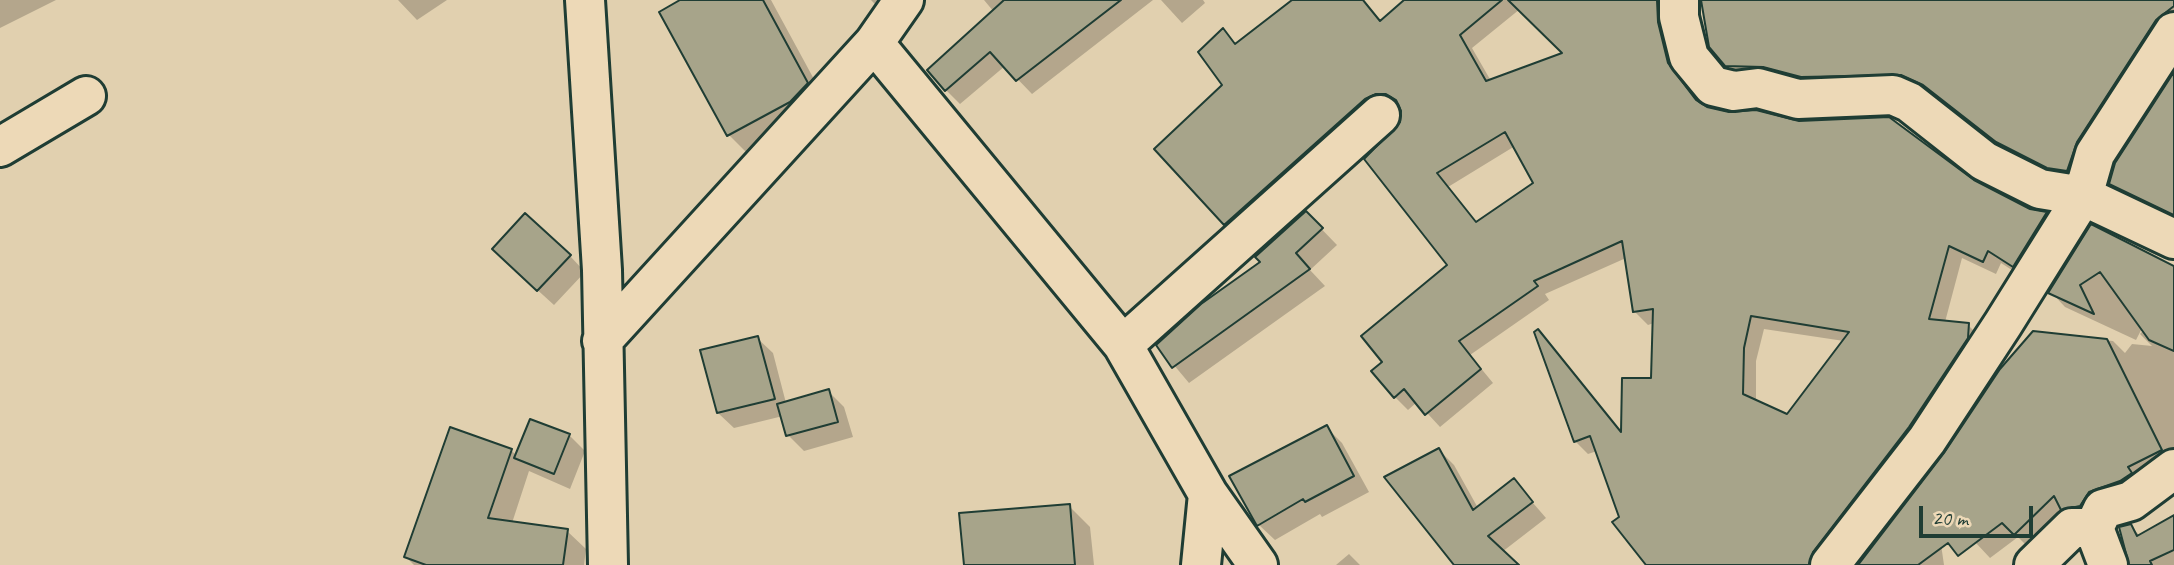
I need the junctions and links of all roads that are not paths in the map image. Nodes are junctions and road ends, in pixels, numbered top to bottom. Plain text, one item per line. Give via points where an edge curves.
1 (584, 0) edge
2 (904, 0) edge
3 (1679, 0) edge
4 (2174, 32) edge
5 (874, 43) junction
6 (86, 96) dead end
7 (1380, 115) dead end
8 (0, 147) edge
9 (2083, 196) junction
10 (2174, 239) edge
11 (602, 341) junction
12 (1123, 345) junction
13 (2174, 469) edge
14 (1208, 494) junction
15 (2094, 528) junction
16 (1832, 564) edge
17 (608, 565) edge
18 (1201, 565) edge
19 (1258, 565) edge
20 (2035, 565) edge
21 (2108, 565) edge

1 - 11 street via 602,270
2 - 5 street
3 - 9 street via 1689,57 1713,86 1734,91 1758,88 1798,99 1893,95 1909,102 1984,161 2040,189
4 - 9 street via 2095,153
5 - 11 street
5 - 12 street
6 - 8 street
7 - 12 street
9 - 10 street
9 - 16 street via 1927,439
11 - 17 street
12 - 14 street
13 - 15 street via 2131,501 2103,509
14 - 18 street
14 - 19 street
15 - 20 street via 2072,528
15 - 21 street

